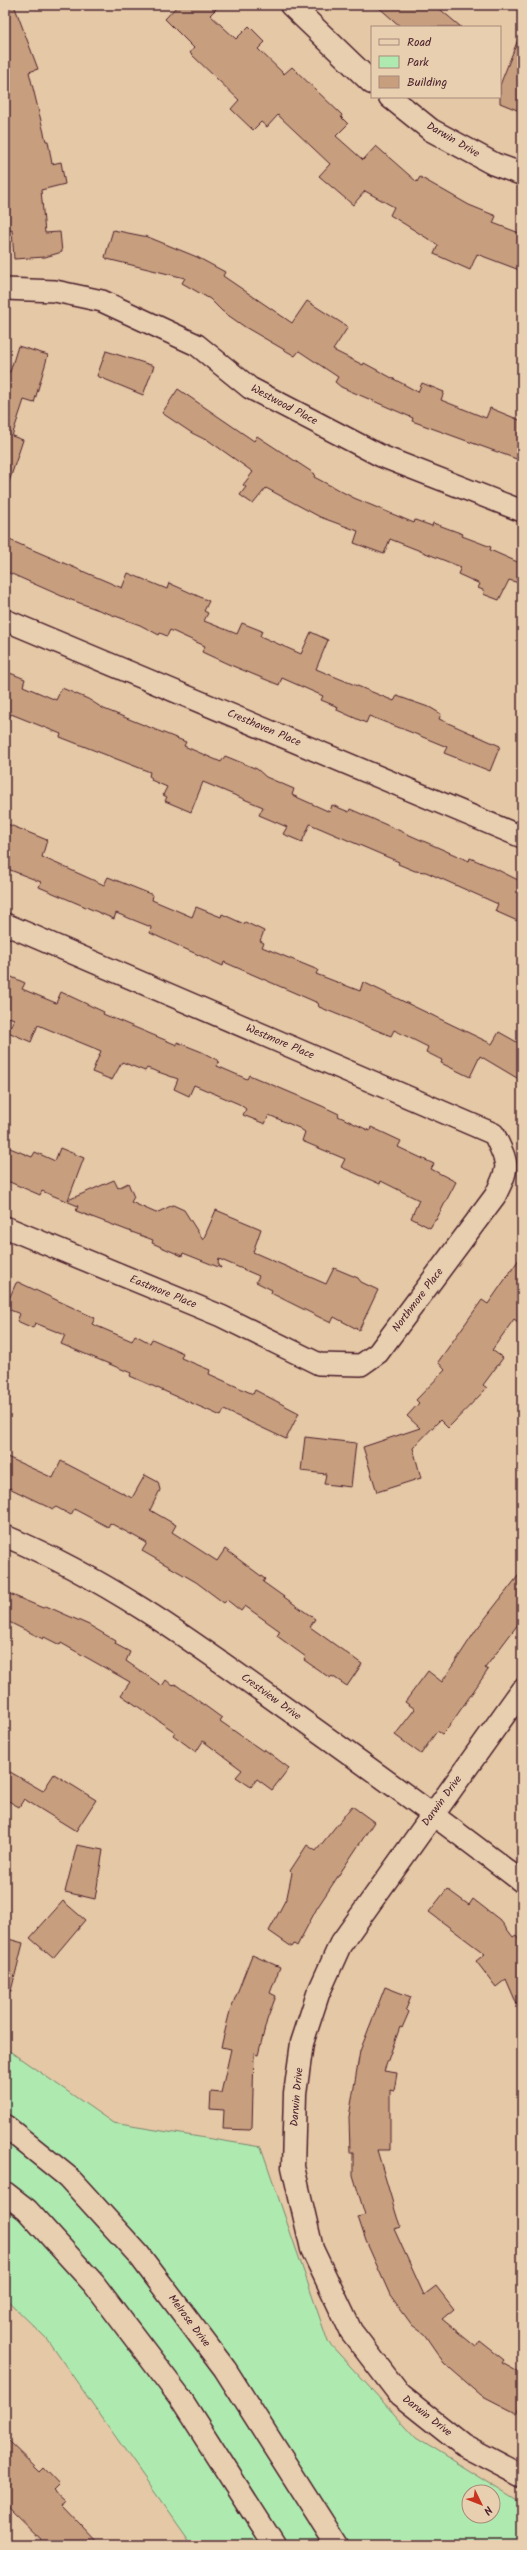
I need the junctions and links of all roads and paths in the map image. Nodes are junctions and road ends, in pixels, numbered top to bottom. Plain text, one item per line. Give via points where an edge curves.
1 (291, 5) edge
2 (371, 82) edge
3 (391, 98) edge
4 (522, 174) edge
5 (5, 289) edge
6 (522, 511) edge
7 (5, 620) edge
8 (522, 837) edge
9 (5, 924) edge
10 (496, 1196) joint
11 (5, 1226) edge
12 (319, 1364) joint
13 (5, 1536) edge
14 (522, 1690) edge
15 (432, 1813) junction
16 (522, 1882) edge
17 (5, 2126) edge
18 (5, 2193) edge
19 (522, 2476) edge
20 (274, 2545) edge
21 (337, 2545) edge

1 - 2 street
3 - 4 street, Darwin Drive via 431,130 494,164
5 - 6 street, Westwood Place via 55,291 102,301 197,344 250,388 382,456
7 - 8 street, Cresthaven Place
9 - 10 street, Westmore Place via 494,1134 506,1160 507,1173
10 - 12 street, Northmore Place via 378,1353 362,1365
11 - 12 street, Eastmore Place via 221,1316
13 - 15 street, Crestview Drive via 90,1575 166,1622
14 - 15 street, Darwin Drive
15 - 16 street, Crestview Drive
15 - 19 street, Darwin Drive via 340,1945 318,1994 302,2043 296,2086 293,2167 312,2249 351,2331 400,2395 463,2445
17 - 21 street, Melrose Drive via 68,2177 139,2255 225,2369
18 - 20 street via 27,2210 94,2284 179,2396

